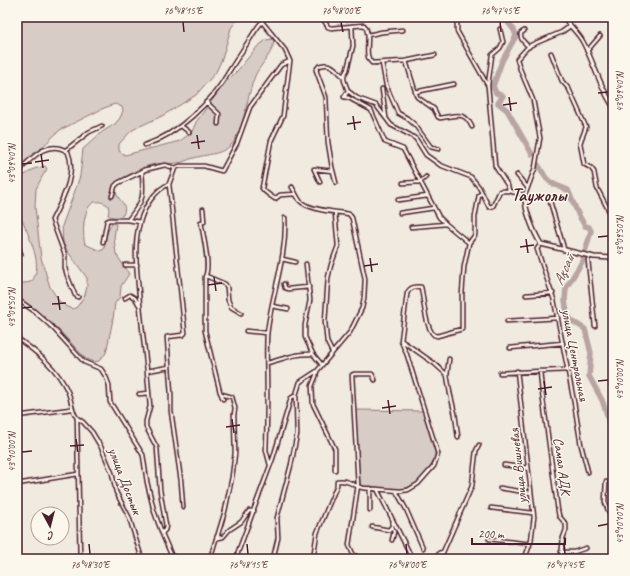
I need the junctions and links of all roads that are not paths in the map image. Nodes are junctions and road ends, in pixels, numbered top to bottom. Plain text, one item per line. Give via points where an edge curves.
1 (264, 17) edge
2 (322, 17) edge
3 (457, 17) edge
4 (564, 17) edge
5 (261, 23) junction
6 (352, 26) junction
7 (570, 26) junction
8 (500, 29) dead end
9 (403, 30) dead end
10 (524, 31) dead end
11 (368, 35) junction
12 (600, 36) dead end
13 (529, 46) junction
14 (587, 51) junction
15 (551, 53) dead end
16 (435, 55) dead end
17 (290, 61) junction
18 (406, 61) junction
19 (382, 63) junction
20 (344, 76) junction
21 (454, 84) dead end
22 (488, 86) junction
23 (382, 89) dead end
24 (348, 91) junction
25 (415, 92) junction
26 (206, 102) junction
27 (613, 106) edge
28 (386, 119) junction
29 (218, 124) dead end
30 (102, 126) dead end
31 (181, 126) junction
32 (472, 127) dead end
33 (189, 132) dead end
34 (145, 145) dead end
35 (439, 149) dead end
36 (66, 150) junction
37 (175, 168) junction
38 (333, 171) junction
39 (142, 172) junction
40 (17, 173) edge
41 (517, 175) dead end
42 (426, 177) dead end
43 (320, 182) dead end
44 (403, 182) dead end
45 (420, 182) junction
46 (336, 183) dead end
47 (169, 184) junction
48 (292, 187) dead end
49 (527, 188) junction
50 (509, 191) junction
51 (482, 193) junction
52 (296, 194) junction
53 (525, 195) junction
54 (112, 196) dead end
55 (428, 196) junction
56 (549, 198) dead end
57 (398, 200) dead end
58 (434, 208) junction
59 (203, 210) dead end
60 (335, 213) junction
61 (400, 213) dead end
62 (613, 216) edge
63 (285, 218) dead end
64 (128, 220) junction
65 (140, 222) junction
66 (446, 224) junction
67 (411, 227) dead end
68 (104, 242) dead end
69 (469, 243) junction
70 (17, 244) edge
71 (541, 244) junction
72 (564, 250) junction
73 (21, 254) dead end
74 (589, 256) junction
75 (613, 258) edge
76 (282, 259) junction
77 (295, 262) dead end
78 (306, 264) dead end
79 (125, 265) dead end
80 (137, 265) junction
81 (206, 276) junction
82 (284, 284) dead end
83 (309, 287) junction
84 (553, 294) junction
85 (526, 295) dead end
86 (78, 297) dead end
87 (125, 298) dead end
88 (17, 300) edge
89 (272, 306) junction
90 (140, 307) junction
91 (288, 309) dead end
92 (241, 313) dead end
93 (558, 318) junction
94 (507, 321) dead end
95 (595, 326) dead end
96 (246, 331) dead end
97 (267, 333) junction
98 (17, 338) edge
99 (401, 341) junction
100 (563, 343) junction
101 (510, 348) dead end
102 (332, 352) junction
103 (314, 354) junction
104 (449, 359) dead end
105 (267, 364) junction
106 (322, 365) junction
107 (169, 366) junction
108 (568, 370) junction
109 (147, 371) junction
110 (317, 371) junction
111 (517, 371) junction
112 (540, 372) junction
113 (500, 373) dead end
114 (448, 375) junction
115 (375, 380) dead end
116 (149, 393) junction
117 (139, 394) dead end
118 (221, 394) junction
119 (296, 395) junction
120 (223, 399) dead end
121 (71, 408) junction
122 (17, 416) edge
123 (77, 418) junction
124 (458, 437) dead end
125 (479, 445) dead end
126 (270, 465) junction
127 (504, 465) dead end
128 (528, 468) junction
129 (335, 470) dead end
130 (588, 472) dead end
131 (78, 474) junction
132 (606, 482) dead end
133 (17, 484) edge
134 (358, 487) junction
135 (370, 488) junction
136 (500, 488) dead end
137 (377, 489) junction
138 (396, 491) junction
139 (531, 493) junction
140 (183, 508) dead end
141 (491, 508) dead end
142 (370, 510) dead end
143 (254, 511) junction
144 (533, 513) junction
145 (562, 513) dead end
146 (558, 514) junction
147 (393, 520) junction
148 (613, 523) edge
149 (392, 526) junction
150 (372, 527) dead end
151 (162, 533) junction
152 (218, 536) junction
153 (221, 538) junction
154 (489, 539) dead end
155 (392, 540) dead end
156 (216, 542) junction
157 (530, 544) junction
158 (423, 548) dead end
159 (586, 548) dead end
160 (443, 552) junction
161 (561, 552) junction
162 (525, 558) edge
163 (80, 559) edge
164 (142, 559) edge
165 (174, 559) edge
166 (210, 559) edge
167 (237, 559) edge
168 (273, 559) edge
169 (313, 559) edge
170 (360, 559) edge
171 (412, 559) edge
172 (437, 559) edge
173 (440, 559) edge
174 (469, 559) edge
175 (474, 559) edge
176 (561, 559) edge

1 - 5 street
2 - 6 street via 331,28
3 - 22 street via 457,31
4 - 7 street
5 - 17 street via 285,50
5 - 26 street via 220,86
6 - 11 street via 364,25
6 - 20 street via 353,46
7 - 13 street
7 - 14 street via 581,38
8 - 22 street via 503,42 492,55
9 - 11 street
10 - 13 street via 520,37
11 - 19 street via 370,62
12 - 14 street
13 - 49 street via 517,61 533,100 540,138 535,168
14 - 27 street
15 - 62 street via 562,81 569,89 586,127 580,144 584,164 594,172 597,188
16 - 18 street
17 - 37 street via 281,65 250,107 237,143 222,171 204,166
17 - 52 street via 283,116 271,141 262,188 275,199 280,195
18 - 19 street
18 - 25 street
19 - 35 street via 386,86 398,113 415,125 431,147
20 - 24 street
20 - 38 street via 337,68 328,65 319,66 316,70 326,97
21 - 25 street
22 - 50 street via 495,166
23 - 28 street
24 - 28 street via 357,98 373,103
24 - 45 street via 344,97 371,110 385,142 403,149
25 - 32 street via 417,97 434,109 438,117 465,116
26 - 29 street via 219,114
26 - 31 street
28 - 51 street via 391,125 416,139 426,155 440,165 471,177
30 - 36 street via 89,132
31 - 33 street
31 - 34 street
36 - 40 street via 58,147 47,148 33,157
36 - 86 street via 70,158 70,178 52,220 65,255 67,275
37 - 39 street via 165,165
37 - 47 street
38 - 43 street via 314,169
38 - 46 street
39 - 54 street via 118,183
39 - 64 street via 143,197
41 - 49 street
42 - 45 street
44 - 45 street
45 - 55 street
47 - 65 street via 156,191
47 - 107 street via 184,333 167,337
48 - 52 street
49 - 53 street
50 - 51 street via 500,191 491,207 487,206
50 - 53 street
51 - 69 street via 479,195 475,218 475,235
52 - 60 street via 300,201 307,205
53 - 71 street via 526,206
55 - 57 street
55 - 58 street
56 - 72 street
58 - 61 street
58 - 66 street
59 - 81 street via 204,222 201,222 206,250
60 - 102 street via 338,246 328,278 325,322 327,342
60 - 102 street via 349,214 352,218 365,286 362,308 350,332
63 - 76 street
64 - 65 street
64 - 68 street via 107,222
65 - 80 street
66 - 67 street
66 - 69 street
69 - 99 street via 463,274 462,329 437,336 432,334 421,288 415,287 407,294
70 - 73 street
71 - 72 street
71 - 84 street, улица Центральная via 537,249
72 - 74 street
74 - 75 street
74 - 95 street
76 - 77 street
76 - 89 street
78 - 83 street
79 - 80 street
80 - 90 street
81 - 92 street via 225,284 231,307
81 - 118 street via 205,331
82 - 83 street via 288,289
83 - 103 street via 310,300 305,337
84 - 85 street
84 - 93 street, улица Центральная
87 - 90 street via 132,296
88 - 151 street via 52,327 84,362 101,369 106,376 110,402 143,455 150,499
89 - 91 street
89 - 97 street
90 - 109 street
93 - 94 street
93 - 100 street, улица Центральная
96 - 97 street
97 - 105 street
98 - 121 street via 54,369 69,392
99 - 114 street
99 - 138 street via 438,454 434,466 418,484 408,490
100 - 101 street
100 - 108 street, улица Центральная
102 - 106 street
103 - 105 street via 289,356
103 - 106 street
104 - 114 street
105 - 126 street via 266,450
106 - 110 street
107 - 109 street
107 - 140 street via 171,411
108 - 112 street
108 - 130 street, улица Центральная
109 - 116 street
110 - 119 street via 300,382
110 - 129 street via 312,386 313,404 333,444
111 - 112 street
111 - 113 street
111 - 128 street, улица Вишневая
112 - 146 street, Самал АДК
114 - 124 street
115 - 134 street via 372,374 352,375
116 - 117 street
116 - 151 street via 150,406 146,427 157,452 166,526
118 - 120 street
118 - 152 street via 232,397 234,404 235,453 230,488
119 - 126 street via 291,398
119 - 168 street via 297,434 277,518 278,538
121 - 122 street
121 - 123 street
123 - 131 street
123 - 164 street, улица Достык via 92,432 101,447 112,473 116,492 129,517
125 - 160 street via 472,486
126 - 143 street
127 - 128 street
128 - 139 street, улица Вишневая
131 - 133 street
131 - 163 street
132 - 148 street via 605,502
134 - 135 street
134 - 169 street via 348,481 337,481 317,533
134 - 170 street via 350,545 353,554
135 - 137 street
135 - 142 street
136 - 139 street
137 - 138 street
137 - 147 street
138 - 158 street
139 - 144 street, улица Вишневая
141 - 144 street
143 - 153 street via 249,511 241,522
143 - 167 street
144 - 157 street, улица Вишневая via 534,524
145 - 146 street
146 - 161 street, Самал АДК via 566,524
147 - 149 street
147 - 171 street
149 - 150 street via 387,530
149 - 155 street
151 - 165 street
152 - 153 street
152 - 156 street
153 - 156 street
154 - 157 street
156 - 166 street
157 - 162 street, улица Вишневая
159 - 161 street via 574,552
160 - 172 street via 439,553
160 - 173 street
161 - 176 street, Самал АДК
174 - 175 street

